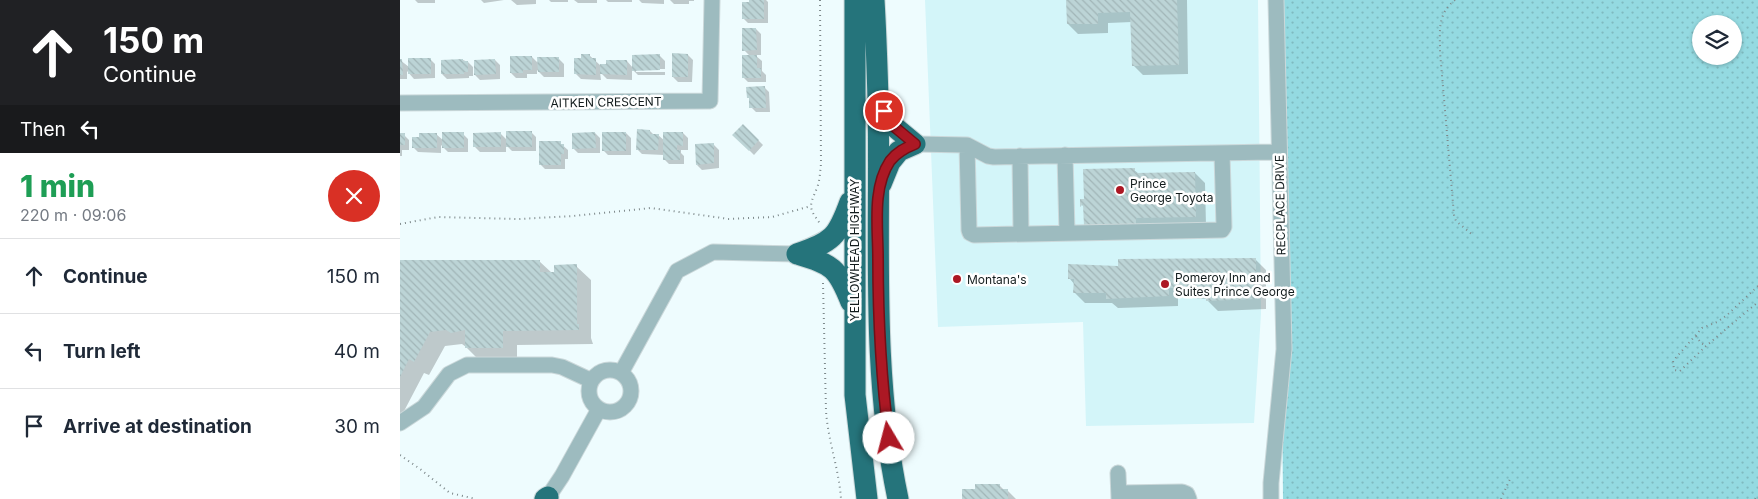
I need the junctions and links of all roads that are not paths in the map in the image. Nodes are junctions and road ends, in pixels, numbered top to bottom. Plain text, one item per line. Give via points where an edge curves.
1 (712, 0) edge
2 (855, 0) edge
3 (874, 0) edge
4 (1276, 0) edge
5 (878, 99) junction
6 (400, 103) edge
7 (915, 144) junction
8 (967, 145) junction
9 (1279, 152) junction
10 (1222, 153) junction
11 (1065, 155) junction
12 (1020, 156) junction
13 (854, 190) junction
14 (878, 196) junction
15 (1067, 233) junction
16 (1022, 234) junction
17 (798, 254) junction
18 (855, 310) junction
19 (620, 373) junction
20 (590, 380) junction
21 (599, 409) junction
22 (400, 423) edge
23 (1118, 473) dead end
24 (1119, 496) edge
25 (1152, 496) edge
26 (547, 498) edge
27 (867, 499) edge
28 (898, 499) edge
29 (1189, 499) edge
30 (1271, 499) edge

1 - 6 street, AITKEN CRESCENT via 710,101
2 - 13 highway, YELLOWHEAD HIGHWAY
3 - 5 highway, YELLOWHEAD HIGHWAY
4 - 9 street, RECPLACE DRIVE
5 - 7 highway via 891,124
5 - 14 highway, YELLOWHEAD HIGHWAY
7 - 8 street
7 - 14 highway via 899,151 890,162
8 - 12 street via 988,156
8 - 16 street via 970,233
9 - 10 street
9 - 30 street, RECPLACE DRIVE via 1284,349
10 - 11 street
10 - 15 street via 1222,230
11 - 12 street
11 - 15 street
12 - 16 street
13 - 17 highway via 835,235 820,246
13 - 18 highway, YELLOWHEAD HIGHWAY
14 - 28 highway, YELLOWHEAD HIGHWAY via 880,358
15 - 16 street
17 - 18 highway via 831,266 844,282
17 - 19 street via 713,252 677,271
18 - 27 highway, YELLOWHEAD HIGHWAY via 855,394
19 - 20 street via 605,370
19 - 21 street via 631,387 629,400 615,412
20 - 21 street via 589,397
20 - 22 street via 552,365 466,365 450,374 424,407
21 - 26 street
23 - 24 street
24 - 25 street
25 - 29 street via 1182,492

